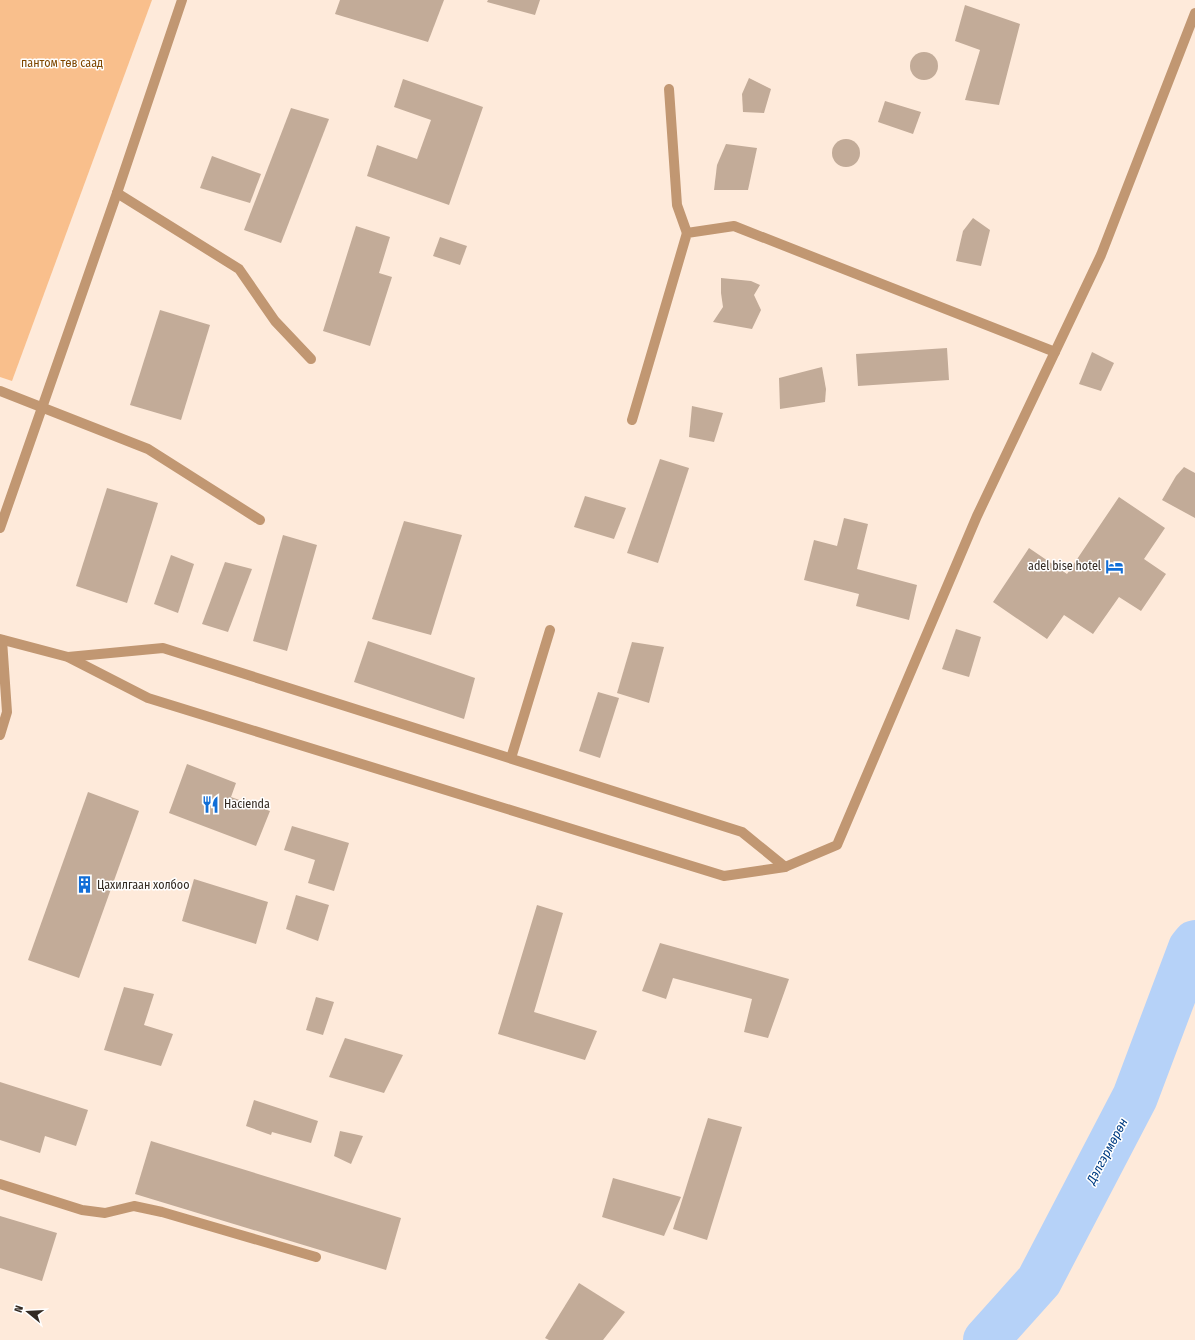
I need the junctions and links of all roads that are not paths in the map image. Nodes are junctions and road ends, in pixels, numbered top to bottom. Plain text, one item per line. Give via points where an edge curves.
1 (182, 0) edge
2 (1195, 13) edge
3 (669, 89) dead end
4 (117, 193) junction
5 (687, 233) junction
6 (1055, 352) junction
7 (311, 359) dead end
8 (0, 391) edge
9 (43, 407) junction
10 (632, 420) dead end
11 (260, 520) dead end
12 (0, 528) edge
13 (550, 630) dead end
14 (1, 639) edge
15 (68, 657) junction
16 (0, 735) edge
17 (511, 758) junction
18 (785, 867) junction
19 (0, 1184) edge
20 (316, 1257) dead end

1 - 4 street
2 - 6 street via 1101,255
3 - 5 street via 677,205
4 - 7 street via 239,269 275,321
4 - 9 street
5 - 6 street via 734,226
5 - 10 street
6 - 18 street via 977,516 837,845
8 - 9 street
9 - 11 street via 148,449
9 - 12 street
13 - 17 street
14 - 15 street
14 - 16 street via 7,712
15 - 17 street via 163,648
15 - 18 street via 148,698 724,876
17 - 18 street via 742,832
19 - 20 street via 82,1210 105,1213 134,1206 162,1212

